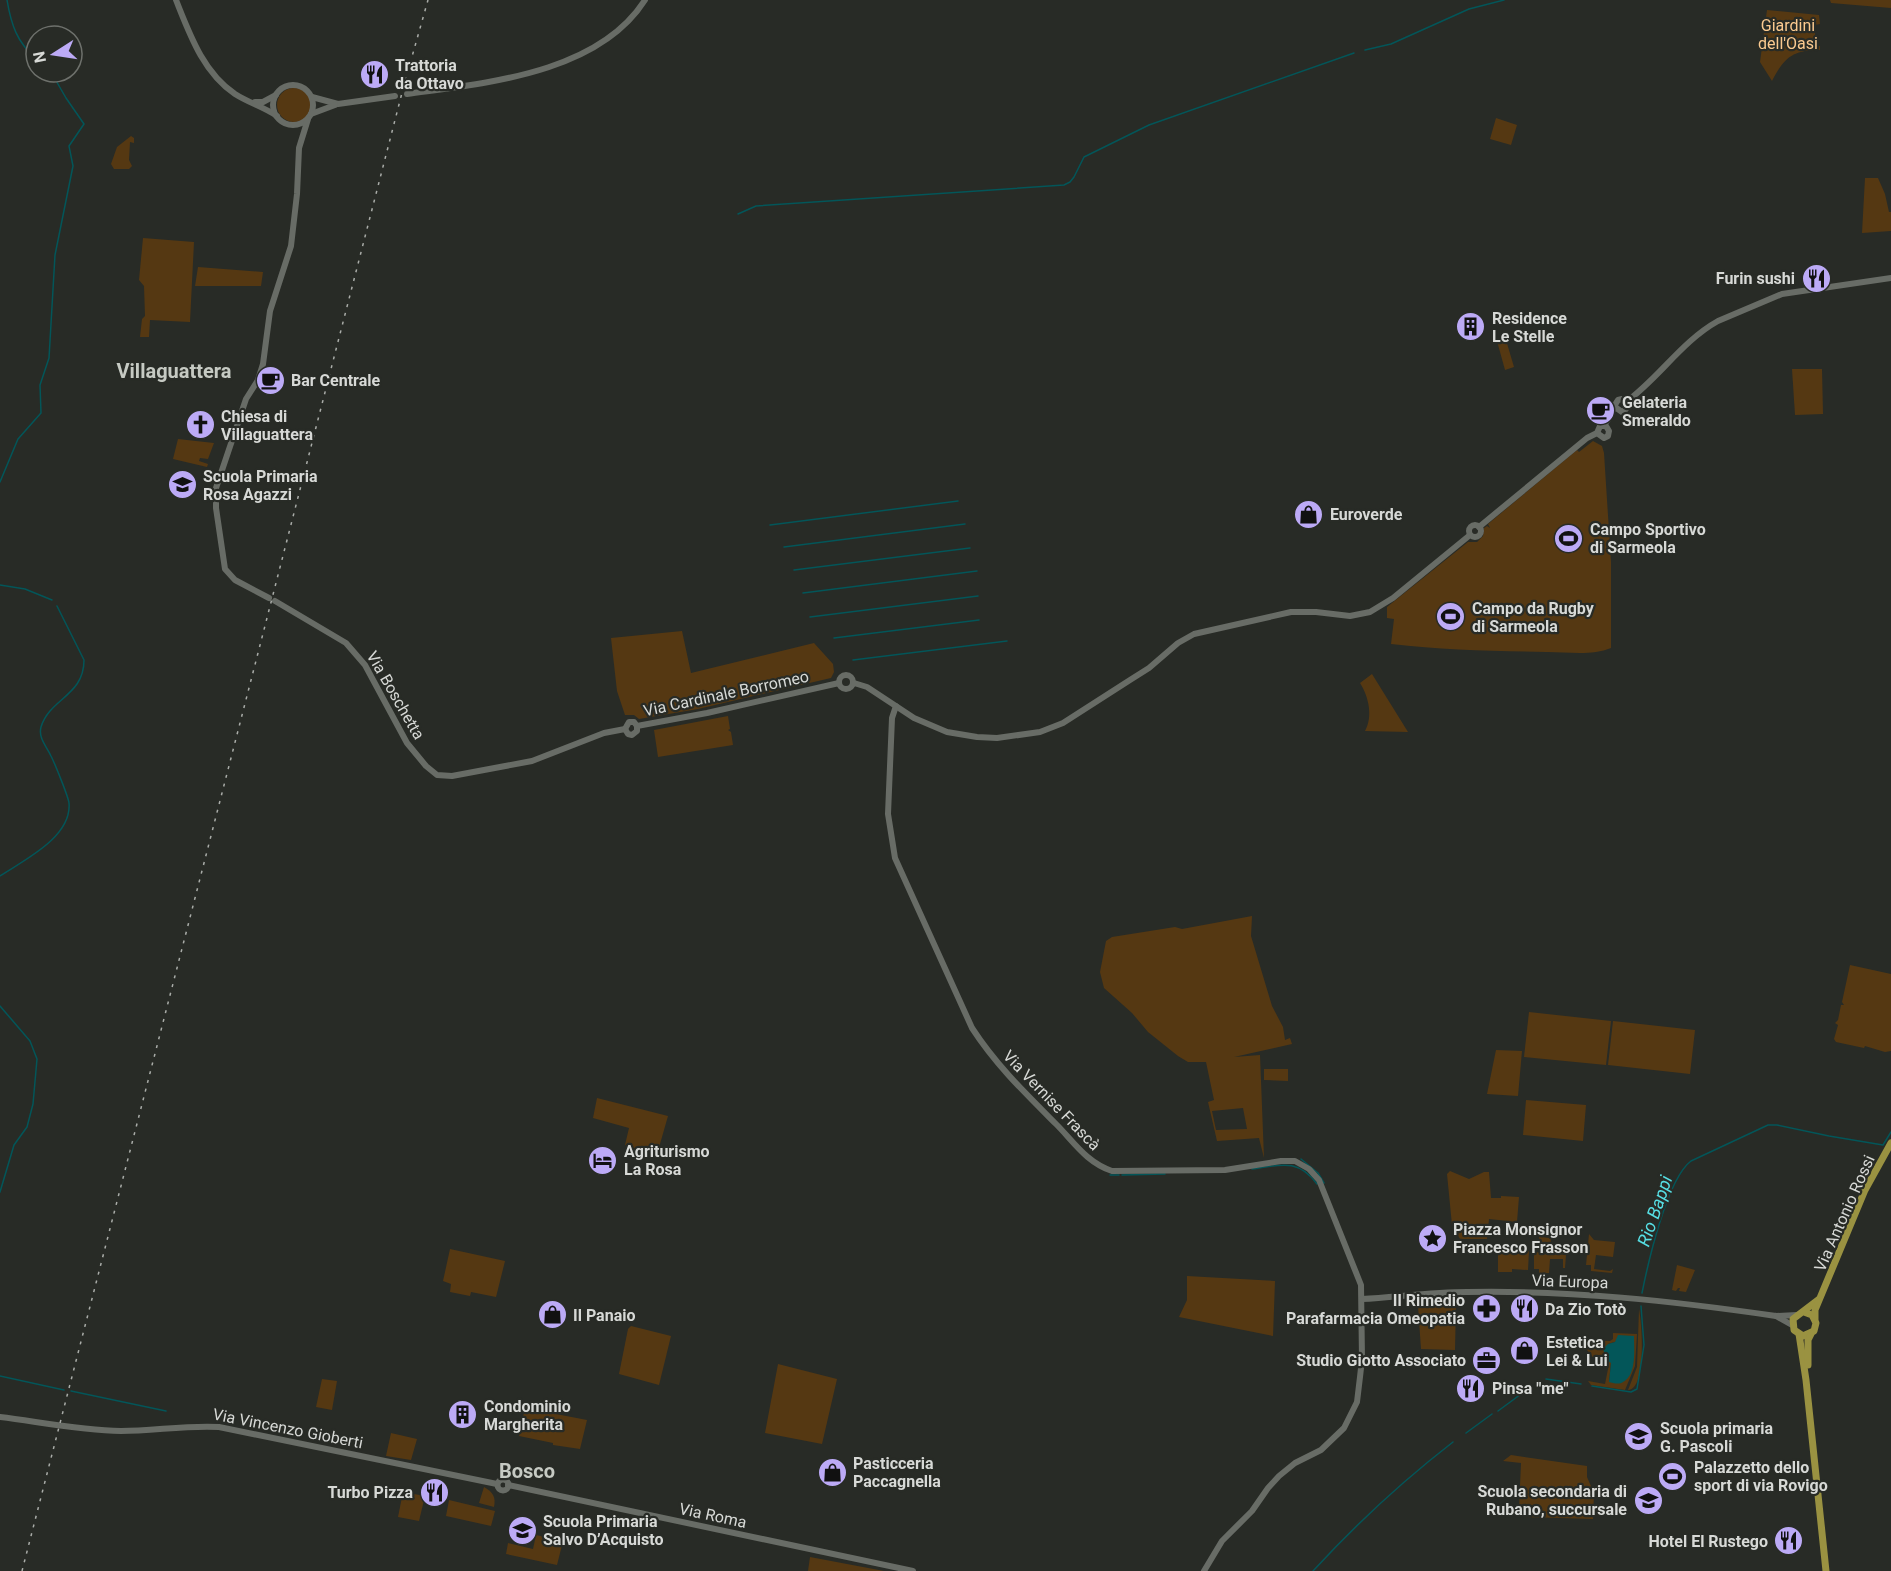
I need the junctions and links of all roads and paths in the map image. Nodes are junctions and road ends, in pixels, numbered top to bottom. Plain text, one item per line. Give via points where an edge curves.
1 (176, 0) edge
2 (645, 0) edge
3 (407, 94) dead end
4 (276, 95) junction
5 (395, 96) dead end
6 (312, 97) junction
7 (249, 101) junction
8 (338, 104) junction
9 (277, 116) junction
10 (309, 117) junction
11 (291, 125) junction
12 (300, 148) junction
13 (1891, 278) edge
14 (1626, 402) junction
15 (1615, 407) junction
16 (1622, 412) junction
17 (1603, 425) junction
18 (1609, 431) junction
19 (1597, 433) junction
20 (839, 683) junction
21 (854, 683) junction
22 (896, 706) junction
23 (637, 726) junction
24 (625, 729) junction
25 (1891, 1143) edge
26 (1821, 1295) junction
27 (1362, 1299) junction
28 (1801, 1313) junction
29 (1776, 1316) junction
30 (1815, 1319) junction
31 (1792, 1325) junction
32 (1799, 1334) junction
33 (1810, 1334) junction
34 (1806, 1380) junction
35 (0, 1417) edge
36 (497, 1484) joint
37 (913, 1571) edge
38 (1204, 1571) edge
39 (1826, 1571) edge

1 - 7 street via 204,63 226,88
2 - 3 street via 614,35 570,58 503,79
4 - 6 street via 295,86
4 - 7 street via 263,102
4 - 9 street
5 - 8 street
6 - 8 street
6 - 10 street
7 - 9 street
8 - 10 street
9 - 11 street
10 - 11 street
10 - 12 street
11 - 12 street
12 - 24 street, Via Boschetta via 291,246 270,311 263,364 246,399 216,488 225,569 235,580 356,652 407,742 437,775 452,776 532,761 604,732
13 - 14 street via 1782,294 1718,321
14 - 15 street via 1618,400
14 - 16 street
15 - 16 street
15 - 17 street, Via Cardinale Borromeo
16 - 18 street via 1613,418
17 - 18 street
17 - 19 street, Via Cardinale Borromeo
18 - 19 street, Via Cardinale Borromeo via 1604,438
19 - 22 street, Via Cardinale Borromeo via 1479,527 1480,535 1470,535 1370,612 1350,616 1291,612 1194,634 1130,681 1063,723 1040,732 1001,738 961,735 925,723
20 - 21 street, Via Cardinale Borromeo via 846,690
20 - 21 street, Via Cardinale Borromeo via 846,674
20 - 23 street, Via Cardinale Borromeo
21 - 22 street, Via Cardinale Borromeo
22 - 27 street, Via Vernise Frascà via 892,718 888,814 895,858 972,1028 987,1052 1081,1153 1112,1171 1225,1170 1281,1161 1295,1161 1309,1169 1328,1198 1361,1285
23 - 24 street, Via Cardinale Borromeo via 631,722
23 - 24 street via 632,735
25 - 26 main road, Via Antonio Rossi via 1865,1190
26 - 28 main road, Via Antonio Rossi
26 - 30 main road, Via Antonio Rossi
27 - 29 street, Via Europa via 1464,1292 1567,1293
27 - 38 street, Via Vernise Frascà via 1357,1401 1344,1428 1332,1442 1279,1476 1222,1541
28 - 29 street, Via Europa
28 - 30 main road
28 - 31 main road, Via Antonio Rossi
29 - 31 street, Via Europa
30 - 33 main road, Via Antonio Rossi via 1816,1327
31 - 32 main road, Via Antonio Rossi
32 - 33 main road
32 - 34 main road, Via Antonio Rossi
33 - 34 main road, Via Antonio Rossi
34 - 39 main road, Via Antonio Rossi
35 - 36 street, Via Vincenzo Gioberti via 122,1431 194,1425 219,1427
36 - 37 street, Via Roma via 502,1490 508,1485

